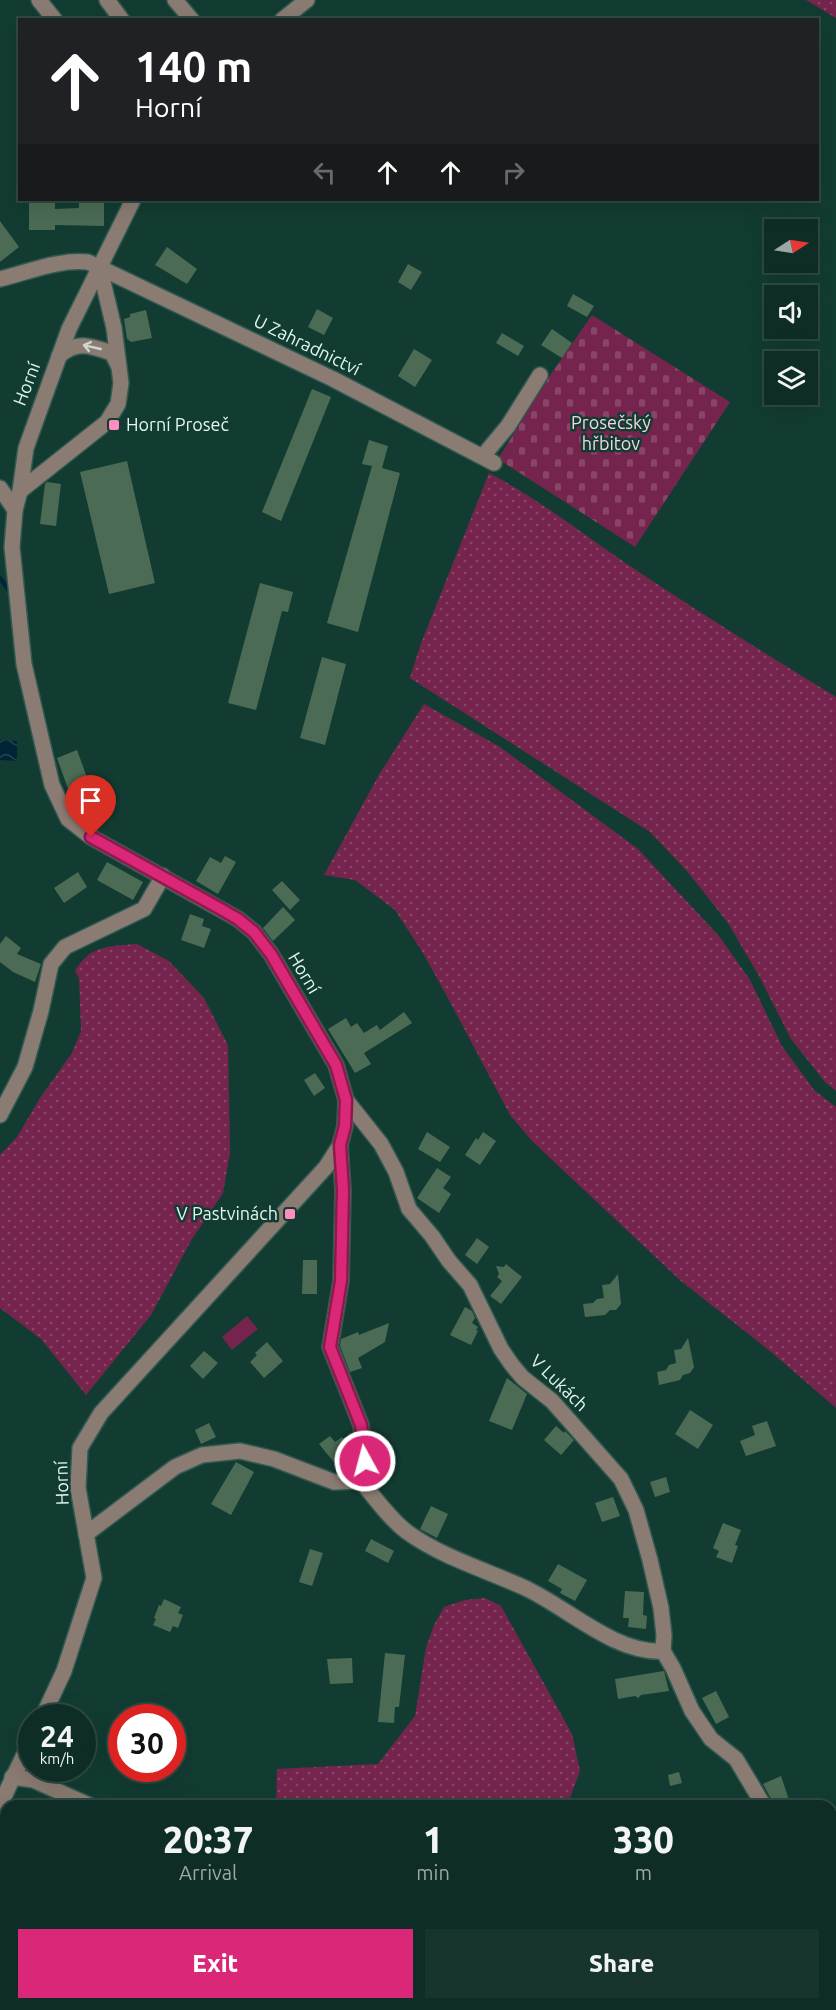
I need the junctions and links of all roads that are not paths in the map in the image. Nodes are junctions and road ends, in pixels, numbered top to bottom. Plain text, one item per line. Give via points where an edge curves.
1 (39, 0) edge
2 (107, 0) edge
3 (175, 0) edge
4 (307, 0) edge
5 (53, 18) edge
6 (120, 18) edge
7 (190, 18) edge
8 (284, 18) edge
9 (132, 201) edge
10 (100, 269) junction
11 (0, 279) edge
12 (59, 356) junction
13 (119, 368) junction
14 (540, 375) dead end
15 (0, 488) edge
16 (20, 490) junction
17 (15, 510) junction
18 (163, 876) junction
19 (346, 1100) junction
20 (0, 1115) edge
21 (340, 1145) junction
22 (361, 1481) junction
23 (86, 1534) junction
24 (663, 1651) junction
25 (49, 1704) edge
26 (18, 1765) edge
27 (12, 1777) junction
28 (2, 1800) edge
29 (74, 1800) edge
30 (760, 1800) edge

1 - 5 street
2 - 6 street
3 - 7 street
4 - 8 street
9 - 10 street, Horní
10 - 11 street, U Zahradnictví via 76,261
10 - 12 street, Horní
10 - 13 street
10 - 14 street, U Zahradnictví via 333,379 488,460
13 -> 12 street via 112,353 81,345
12 - 16 street, Horní via 26,448
13 - 16 street via 118,404 107,422
15 - 17 street
16 - 17 street, Horní
17 - 18 street, Horní via 12,548 24,664 52,785 68,819 78,828
18 - 19 street, Horní via 254,932 336,1065
18 - 20 street via 144,909 65,947 51,964 25,1067
19 - 21 street, Horní
19 - 24 street, V Lukách via 381,1144 409,1209 470,1285 512,1365 552,1401 621,1479 636,1510 650,1560 661,1608
21 - 22 street via 341,1281 330,1347 361,1425 365,1461
21 - 23 street, Horní via 326,1167 101,1413 80,1448 78,1488
22 - 23 street via 334,1482 274,1459 240,1451 201,1455 176,1467
22 - 24 street via 405,1530 428,1545 525,1588 638,1650
23 - 25 street, Horní via 94,1578 64,1671
24 - 30 street, V Lukách via 692,1711 711,1739 736,1759
26 - 27 street
27 - 28 street
27 - 29 street via 33,1780

